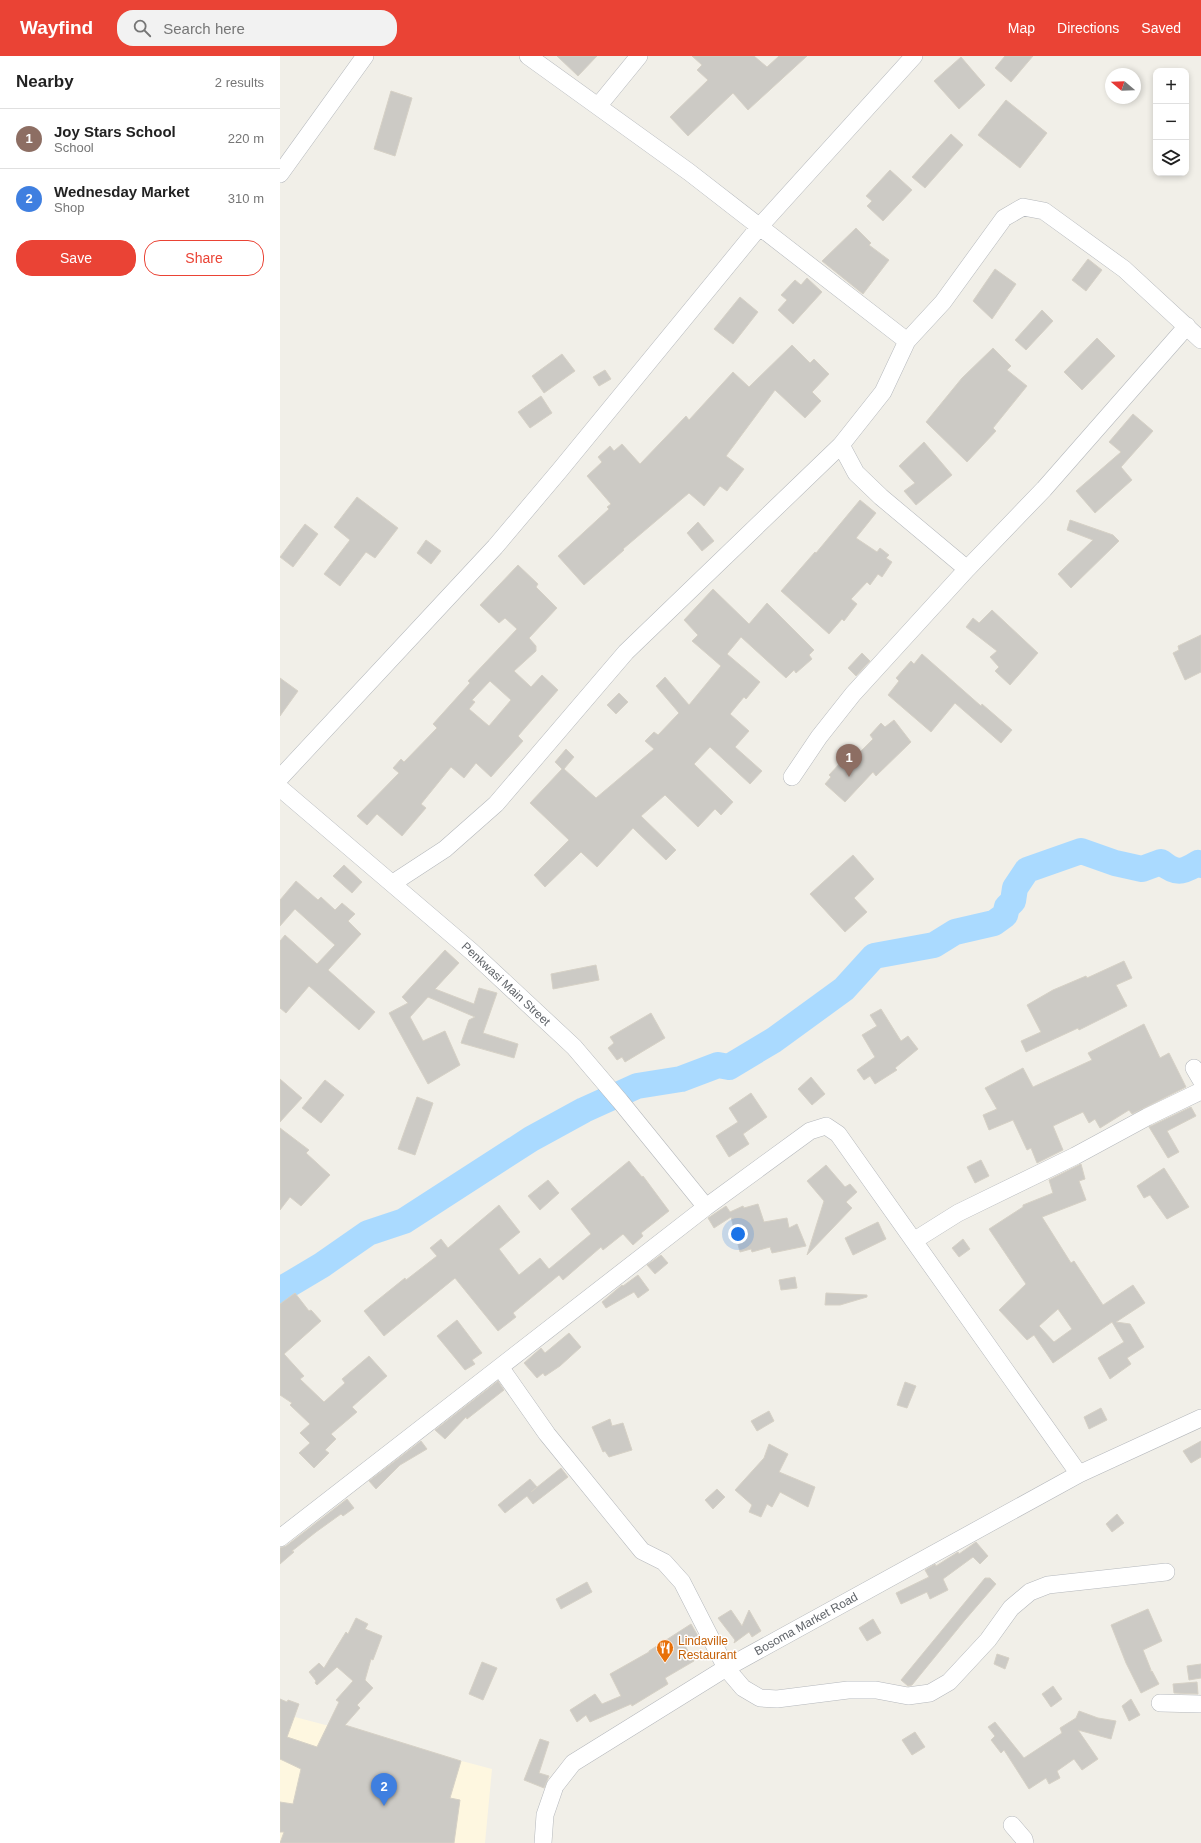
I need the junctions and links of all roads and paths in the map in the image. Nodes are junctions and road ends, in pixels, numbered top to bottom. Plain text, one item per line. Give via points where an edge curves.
1 (365, 56) edge
2 (528, 56) edge
3 (639, 56) edge
4 (914, 56) edge
5 (599, 106) junction
6 (280, 174) edge
7 (760, 226) junction
8 (1187, 326) junction
9 (1201, 340) edge
10 (908, 341) junction
11 (842, 445) junction
12 (967, 569) junction
13 (792, 777) dead end
14 (280, 778) edge
15 (280, 788) edge
16 (393, 883) junction
17 (1201, 1091) edge
18 (706, 1207) junction
19 (915, 1240) junction
20 (500, 1367) junction
21 (1201, 1418) edge
22 (1079, 1474) junction
23 (280, 1538) edge
24 (1166, 1572) dead end
25 (726, 1668) junction
26 (1160, 1703) dead end
27 (1201, 1704) edge
28 (1012, 1826) dead end
29 (543, 1843) edge
30 (1024, 1843) edge

1 - 6 street
2 - 5 street
3 - 5 street
4 - 7 street
5 - 7 street
7 - 10 street
7 - 14 street via 495,547
8 - 9 street
8 - 10 street via 1124,269 1062,222 1044,211 1023,207 1004,218 943,302
8 - 12 street via 1044,489
10 - 11 street via 883,392
11 - 12 street via 856,473
11 - 16 street via 626,652 496,804 445,849
12 - 13 street via 853,694
15 - 16 street, Penkwasi Main Street
16 - 18 street, Penkwasi Main Street via 574,1047
17 - 19 street via 1075,1156 958,1212
18 - 19 street via 810,1131 826,1126 838,1134
18 - 20 street
19 - 22 street
20 - 23 street
20 - 25 street via 547,1434 642,1551 664,1562 682,1582
21 - 22 street, Bosoma Market Road
22 - 25 street, Bosoma Market Road
24 - 25 street via 1048,1585 1030,1592 1011,1608 988,1640 949,1682 930,1693 908,1696 876,1690 848,1690 777,1699 760,1698 743,1688
25 - 29 street, Bosoma Market Road via 573,1764 555,1786 545,1815
26 - 27 street
28 - 30 street via 1024,1839

